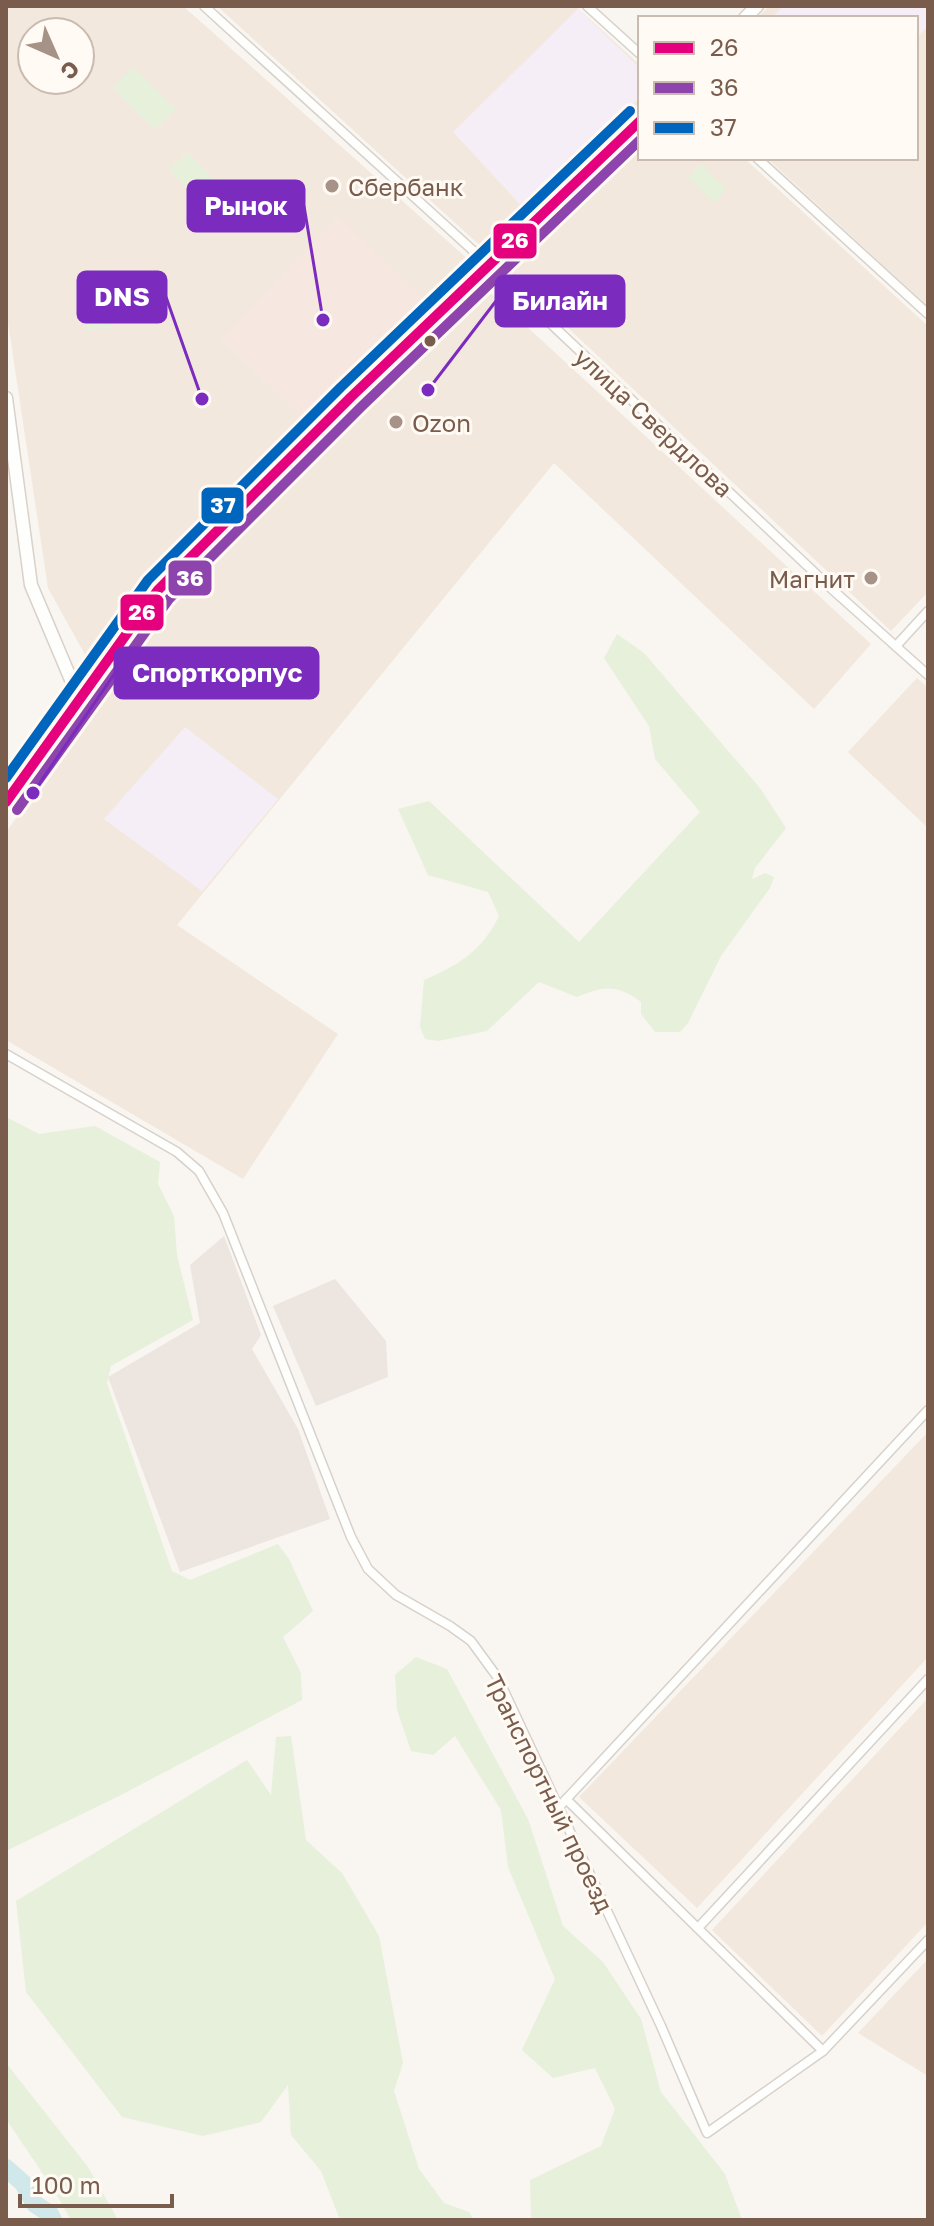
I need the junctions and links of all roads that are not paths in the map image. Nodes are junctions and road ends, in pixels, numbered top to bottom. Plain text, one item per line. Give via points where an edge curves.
1 (204, 6) edge
2 (587, 6) edge
3 (638, 52) edge
4 (638, 123) edge
5 (759, 160) edge
6 (488, 264) junction
7 (928, 314) edge
8 (6, 398) edge
9 (928, 611) edge
10 (896, 646) junction
11 (928, 675) edge
12 (80, 701) junction
13 (6, 802) edge
14 (6, 1054) edge
15 (928, 1410) edge
16 (928, 1679) edge
17 (566, 1799) junction
18 (559, 1807) junction
19 (698, 1928) junction
20 (928, 1940) edge
21 (823, 2051) junction

1 - 6 street, улица Свердлова
2 - 3 street
4 - 6 street
5 - 7 street
6 - 10 street, улица Свердлова
6 - 12 street via 158,590
8 - 12 street via 31,585
9 - 10 street
10 - 11 street, улица Свердлова
12 - 13 street
14 - 18 street, Транспортный проезд via 140,1129 199,1171 223,1213 368,1569 396,1595 471,1641 498,1678
15 - 17 street
16 - 19 street
17 - 18 street
17 - 19 street
18 - 21 street, Транспортный проезд via 707,2133
19 - 21 street
20 - 21 street, Транспортный проезд

